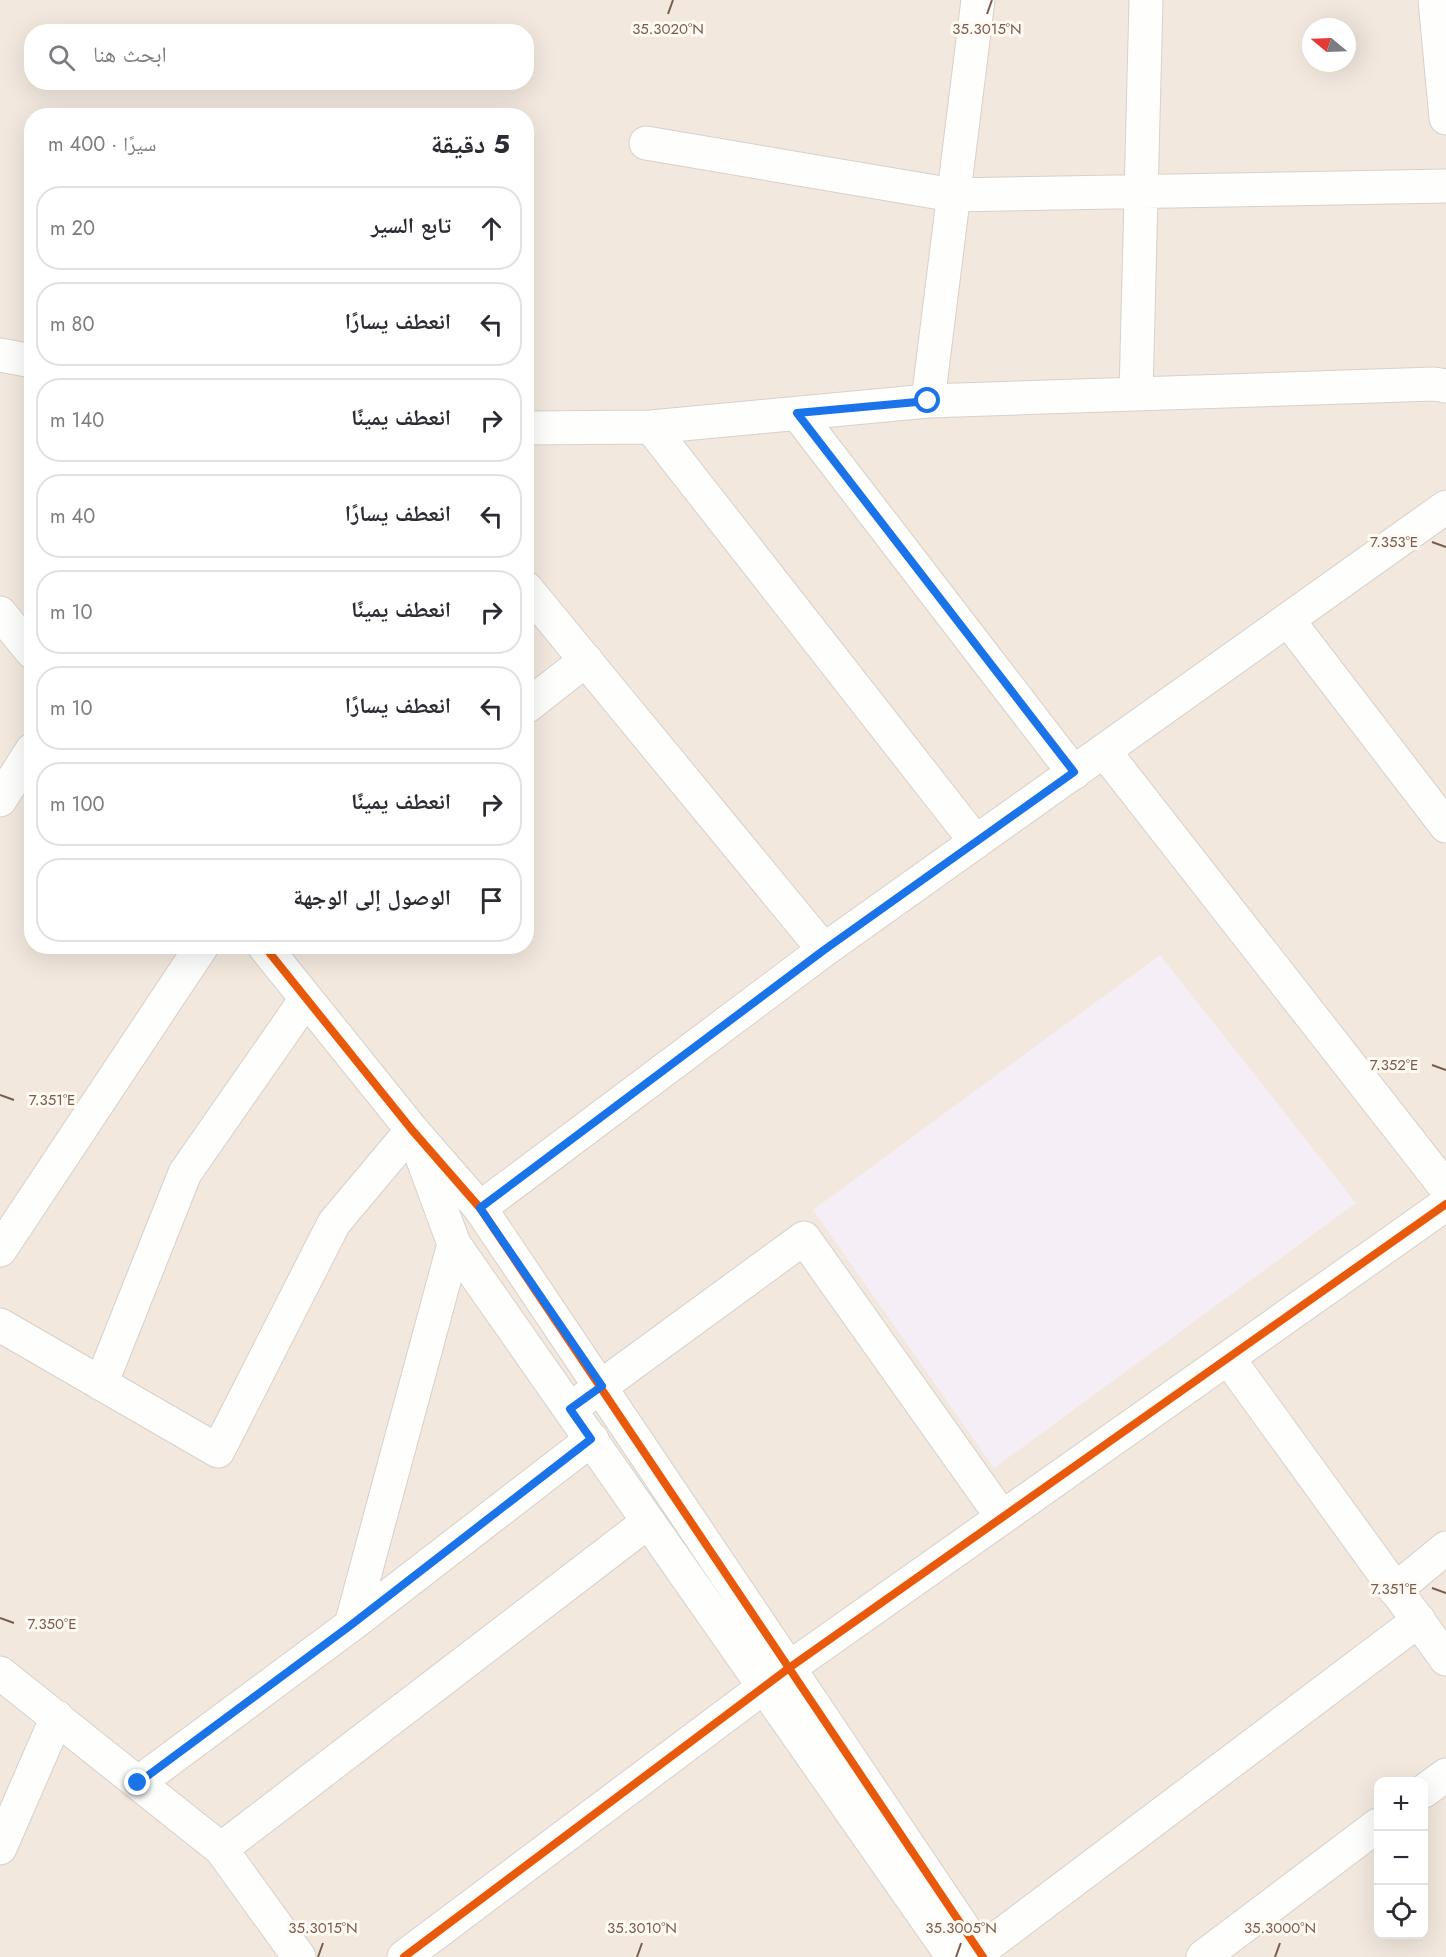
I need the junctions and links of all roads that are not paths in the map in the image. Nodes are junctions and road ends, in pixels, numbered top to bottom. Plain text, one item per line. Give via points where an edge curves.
1 (1146, 0) edge
2 (1435, 0) edge
3 (972, 2) edge
4 (1446, 118) edge
5 (646, 143) dead end
6 (1446, 186) edge
7 (1140, 192) junction
8 (954, 195) junction
9 (0, 355) edge
10 (24, 360) edge
11 (1446, 386) edge
12 (1136, 394) junction
13 (928, 401) junction
14 (797, 413) junction
15 (651, 427) junction
16 (534, 428) edge
17 (1446, 507) edge
18 (534, 598) edge
19 (0, 613) edge
20 (1288, 620) junction
21 (24, 642) edge
22 (586, 660) junction
23 (534, 701) edge
24 (1104, 751) junction
25 (24, 762) edge
26 (1074, 772) junction
27 (0, 800) edge
28 (1442, 815) edge
29 (976, 842) junction
30 (824, 950) junction
31 (197, 954) edge
32 (270, 954) edge
33 (306, 999) junction
34 (412, 1130) junction
35 (1446, 1188) edge
36 (1446, 1204) edge
37 (480, 1208) junction
38 (454, 1244) junction
39 (0, 1250) edge
40 (0, 1326) edge
41 (1228, 1358) junction
42 (101, 1384) junction
43 (602, 1386) junction
44 (570, 1409) junction
45 (591, 1439) junction
46 (1002, 1517) junction
47 (648, 1522) junction
48 (1446, 1548) edge
49 (1395, 1590) junction
50 (1419, 1620) junction
51 (351, 1625) junction
52 (1446, 1659) edge
53 (789, 1668) junction
54 (0, 1673) edge
55 (763, 1688) junction
56 (57, 1718) junction
57 (1446, 1775) edge
58 (138, 1783) junction
59 (1428, 1788) edge
60 (1374, 1828) edge
61 (0, 1848) edge
62 (221, 1848) junction
63 (972, 1956) edge
64 (299, 1957) edge
65 (404, 1957) edge
66 (1203, 1957) edge

1 - 7 street
2 - 4 street
3 - 8 street
5 - 8 street
6 - 7 street
7 - 8 street
7 - 12 street
8 - 13 street
9 - 10 street
11 - 12 street
12 - 13 street
13 - 14 street
14 - 15 street
14 - 26 street
15 - 16 street
15 - 29 street
17 - 20 street
18 - 22 street
19 - 21 street
20 - 24 street
20 - 28 street
22 - 23 street
22 - 30 street
24 - 26 street
24 - 35 street
25 - 27 street
26 - 29 street
29 - 30 street
30 - 37 street
31 - 39 street
32 - 33 street
33 - 34 street
33 - 42 street via 185,1173
34 - 37 street
34 - 38 street
34 - 42 street via 334,1223 218,1451
36 - 41 street
37 - 43 street
38 - 44 street
38 - 51 street
40 - 42 street
41 - 46 street
41 - 49 street
43 - 44 street
43 - 46 street via 804,1238
43 - 53 street
44 - 45 street
45 - 47 street
45 - 51 street
46 - 53 street
47 - 55 street
47 - 62 street
48 - 49 street
49 - 50 street
50 - 52 street
50 - 63 street
51 - 58 street
53 - 55 street
53 - 63 street
54 - 56 street
55 - 63 street
55 - 65 street
56 - 58 street
56 - 61 street
57 - 59 street
58 - 62 street
60 - 66 street
62 - 64 street

